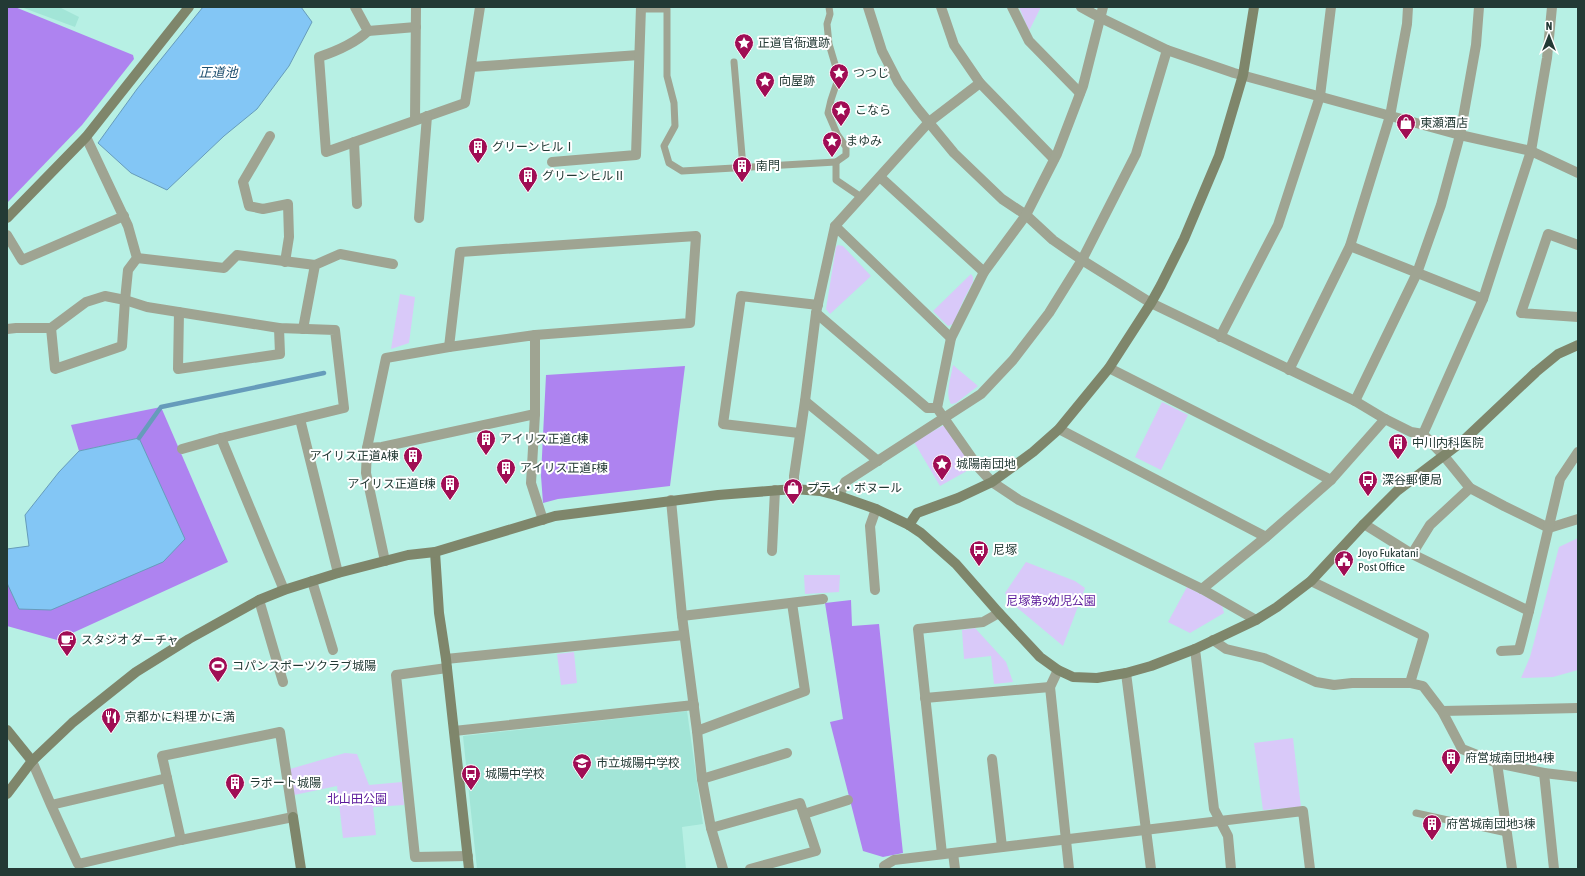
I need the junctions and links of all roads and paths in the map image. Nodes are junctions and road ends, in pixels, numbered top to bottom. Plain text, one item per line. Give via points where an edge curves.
1 (356, 7) edge
2 (416, 7) edge
3 (480, 7) edge
4 (828, 7) edge
5 (868, 7) edge
6 (941, 7) edge
7 (1012, 7) edge
8 (1081, 7) edge
9 (1103, 7) edge
10 (1254, 7) edge
11 (1331, 7) edge
12 (1408, 7) edge
13 (1479, 7) edge
14 (1552, 7) edge
15 (185, 8) edge
16 (641, 8) edge
17 (1100, 18) junction
18 (416, 27) junction
19 (368, 31) junction
20 (1167, 50) junction
21 (639, 55) junction
22 (734, 62) dead end
23 (471, 67) junction
24 (1243, 75) junction
25 (980, 83) junction
26 (1080, 93) junction
27 (1320, 96) junction
28 (427, 116) junction
29 (1390, 116) junction
30 (415, 120) junction
31 (928, 122) junction
32 (1460, 135) junction
33 (270, 136) dead end
34 (86, 137) junction
35 (354, 142) junction
36 (1531, 151) junction
37 (1054, 159) junction
38 (552, 162) dead end
39 (836, 162) junction
40 (744, 167) junction
41 (1578, 173) edge
42 (880, 177) junction
43 (861, 197) junction
44 (356, 204) dead end
45 (1026, 215) junction
46 (124, 216) junction
47 (7, 218) edge
48 (420, 218) dead end
49 (834, 226) junction
50 (7, 235) edge
51 (1578, 245) edge
52 (1350, 246) junction
53 (137, 258) junction
54 (1082, 260) junction
55 (285, 262) junction
56 (393, 264) dead end
57 (315, 265) junction
58 (984, 272) junction
59 (1418, 273) junction
60 (1483, 299) junction
61 (125, 300) junction
62 (1151, 303) junction
63 (817, 309) junction
64 (178, 312) junction
65 (1578, 317) edge
66 (51, 328) junction
67 (279, 328) junction
68 (7, 329) edge
69 (303, 329) junction
70 (535, 335) junction
71 (1220, 336) junction
72 (951, 338) junction
73 (1578, 345) edge
74 (449, 347) junction
75 (1109, 368) junction
76 (1290, 370) junction
77 (805, 401) junction
78 (1355, 401) junction
79 (937, 408) junction
80 (535, 414) junction
81 (944, 418) junction
82 (300, 419) junction
83 (1385, 419) junction
84 (1059, 429) junction
85 (799, 434) junction
86 (1423, 434) junction
87 (220, 438) junction
88 (366, 448) junction
89 (182, 449) dead end
90 (1578, 452) edge
91 (1444, 456) junction
92 (878, 461) junction
93 (1331, 480) junction
94 (992, 482) junction
95 (1470, 488) junction
96 (794, 489) junction
97 (775, 490) junction
98 (839, 496) junction
99 (671, 500) junction
100 (876, 509) junction
101 (1578, 519) edge
102 (543, 520) junction
103 (1364, 524) junction
104 (909, 525) junction
105 (1549, 528) junction
106 (1266, 537) junction
107 (772, 551) dead end
108 (435, 552) junction
109 (1412, 554) junction
110 (385, 561) junction
111 (338, 573) junction
112 (312, 581) junction
113 (1311, 581) junction
114 (1202, 589) junction
115 (284, 590) junction
116 (875, 590) dead end
117 (259, 600) junction
118 (823, 600) dead end
119 (792, 603) junction
120 (1529, 611) junction
121 (999, 613) junction
122 (682, 616) junction
123 (1256, 620) junction
124 (684, 636) junction
125 (1213, 640) junction
126 (1195, 649) junction
127 (333, 650) dead end
128 (1501, 651) dead end
129 (446, 663) junction
130 (1058, 670) junction
131 (1126, 673) junction
132 (283, 682) dead end
133 (1410, 683) junction
134 (1050, 687) junction
135 (925, 698) junction
136 (694, 705) junction
137 (1578, 708) edge
138 (1442, 711) junction
139 (7, 730) edge
140 (454, 731) junction
141 (697, 731) junction
142 (787, 753) dead end
143 (992, 759) dead end
144 (32, 761) junction
145 (1497, 763) junction
146 (1544, 773) junction
147 (1578, 777) edge
148 (167, 778) junction
149 (702, 779) junction
150 (7, 794) edge
151 (848, 800) dead end
152 (50, 805) junction
153 (1416, 813) dead end
154 (804, 814) junction
155 (293, 817) junction
156 (1220, 821) junction
157 (711, 828) junction
158 (1146, 830) junction
159 (1507, 833) junction
160 (181, 840) junction
161 (1066, 840) junction
162 (1002, 847) junction
163 (953, 853) junction
164 (942, 854) junction
165 (468, 856) junction
166 (779, 866) edge
167 (301, 869) edge
168 (469, 869) edge
169 (723, 869) edge
170 (750, 869) edge
171 (885, 869) edge
172 (955, 869) edge
173 (1069, 869) edge
174 (1151, 869) edge
175 (1231, 869) edge
176 (1310, 869) edge
177 (1512, 869) edge
178 (1554, 869) edge

1 - 19 street
2 - 18 street
3 - 23 street
4 - 39 lane via 830,14 827,24 837,71 837,82 828,113 846,147 846,155
5 - 31 street via 882,51 898,82
6 - 25 street via 954,45
7 - 26 street via 1029,41
8 - 17 street
9 - 17 street
10 - 24 street
11 - 27 street
12 - 29 street
13 - 32 street via 1476,45
14 - 36 street via 1547,58
15 - 34 street
16 - 21 street
16 - 40 lane via 667,9 667,76 674,103 675,126 664,146 669,163 682,171
17 - 20 street
17 - 26 street
18 - 19 street
18 - 30 street
19 - 35 street via 357,41 319,56 326,152
20 - 24 street
20 - 54 street via 1136,154
21 - 23 street
21 - 38 street via 636,155
22 - 40 lane
23 - 28 street via 465,102
24 - 27 street
24 - 62 street via 1217,163 1184,239
25 - 31 street
25 - 37 street
26 - 37 street
27 - 29 street
27 - 71 street via 1278,225
28 - 30 street
28 - 48 street
29 - 32 street
29 - 52 street
30 - 35 street
31 - 42 street
31 - 45 street via 954,153 1002,199
32 - 36 street
32 - 59 street via 1441,205
33 - 55 street via 243,182 249,206 263,208 288,204 289,237
34 - 46 street
34 - 47 street
35 - 44 street
36 - 41 street
36 - 60 street
37 - 45 street
39 - 40 lane
39 - 43 lane via 836,180
42 - 43 street
42 - 58 street
43 - 49 street
45 - 54 street via 1053,240
45 - 58 street
46 - 50 street via 22,260
46 - 53 street
49 - 63 street
49 - 72 street
51 - 65 street via 1548,234 1521,313
52 - 59 street
52 - 76 street
53 - 55 street via 224,268 237,255
53 - 61 street via 128,270
54 - 62 street
54 - 81 street via 1048,313 1013,360 981,394
55 - 57 street
56 - 57 street via 340,254
57 - 69 street
58 - 72 street
59 - 60 street
59 - 78 street
60 - 86 street
61 - 64 street
61 - 66 street via 105,296 86,302
61 - 66 street via 122,346 55,369
62 - 71 street
62 - 75 street
63 - 77 street
63 - 79 street via 927,408
63 - 85 street via 741,296 723,424
64 - 67 street
64 - 67 street via 178,369 280,354
66 - 68 street
67 - 69 street
69 - 82 street via 335,330 344,408
70 - 74 street
70 - 74 street via 690,324 696,236 460,252
70 - 80 street
71 - 76 street
72 - 79 street
73 - 91 street via 1558,354
74 - 88 street via 386,358
75 - 84 street
75 - 93 street
76 - 78 street
77 - 85 street
77 - 92 street
78 - 83 street
79 - 81 street
80 - 88 street via 382,447
80 - 102 street via 531,483
81 - 92 street
81 - 94 street
82 - 87 street
82 - 111 street
83 - 86 street via 1411,432
83 - 93 street
84 - 94 street via 1034,452
84 - 106 street
85 - 96 street
86 - 91 street
87 - 89 street
87 - 115 street
88 - 110 street via 366,473
90 - 105 street via 1560,480
91 - 95 street
91 - 103 street via 1397,491
92 - 98 street via 845,482
93 - 106 street
94 - 104 street via 917,513
94 - 114 street via 1019,500
95 - 105 street
95 - 109 street via 1430,525
96 - 97 street
96 - 98 street via 820,491
97 - 99 street
97 - 107 street
98 - 100 street
99 - 102 street via 592,510
99 - 122 street
100 - 104 street
100 - 116 street via 866,530
101 - 105 street
102 - 108 street
103 - 109 street
103 - 113 street
104 - 121 street via 956,564
105 - 120 street
106 - 114 street
108 - 110 street
108 - 129 street via 439,613
109 - 120 street
110 - 111 street
111 - 112 street
112 - 115 street
112 - 127 street
113 - 123 street
113 - 133 street via 1424,636
114 - 123 street
115 - 117 street
117 - 132 street
117 - 144 street via 136,672 72,723
118 - 119 street
119 - 122 street
119 - 141 street via 805,691
120 - 128 street via 1518,650
121 - 130 street via 1040,657
121 - 135 street via 984,622 918,629
122 - 124 street
123 - 125 street
124 - 129 street
124 - 136 street
125 - 126 street
125 - 133 street via 1226,649 1264,658 1316,682 1334,685
126 - 131 street
126 - 156 street via 1214,809
129 - 140 street
129 - 165 street via 396,675 415,857
130 - 131 street via 1073,676 1097,678
130 - 134 street
131 - 158 street
133 - 138 street via 1423,686
134 - 135 street
134 - 161 street
135 - 164 street
136 - 140 street
136 - 141 street
137 - 138 street
138 - 145 street via 1462,749
139 - 144 street
140 - 165 street
141 - 149 street
142 - 149 street
143 - 162 street
144 - 150 street
144 - 152 street
145 - 146 street
145 - 159 street
146 - 147 street
146 - 178 street
148 - 152 street
148 - 155 street via 162,756 280,732
148 - 160 street
149 - 157 street
151 - 154 street
152 - 160 street via 78,864
153 - 159 lane
154 - 157 street via 800,803
154 - 166 street via 816,851
155 - 160 street
155 - 167 street
156 - 158 street
156 - 175 street via 1228,836
156 - 176 street via 1303,811
157 - 169 street
158 - 161 street
158 - 174 street
159 - 177 street
161 - 162 street
161 - 173 street
162 - 163 street
163 - 164 street
163 - 172 street
164 - 171 street via 894,860 884,866
165 - 168 street
166 - 170 street

